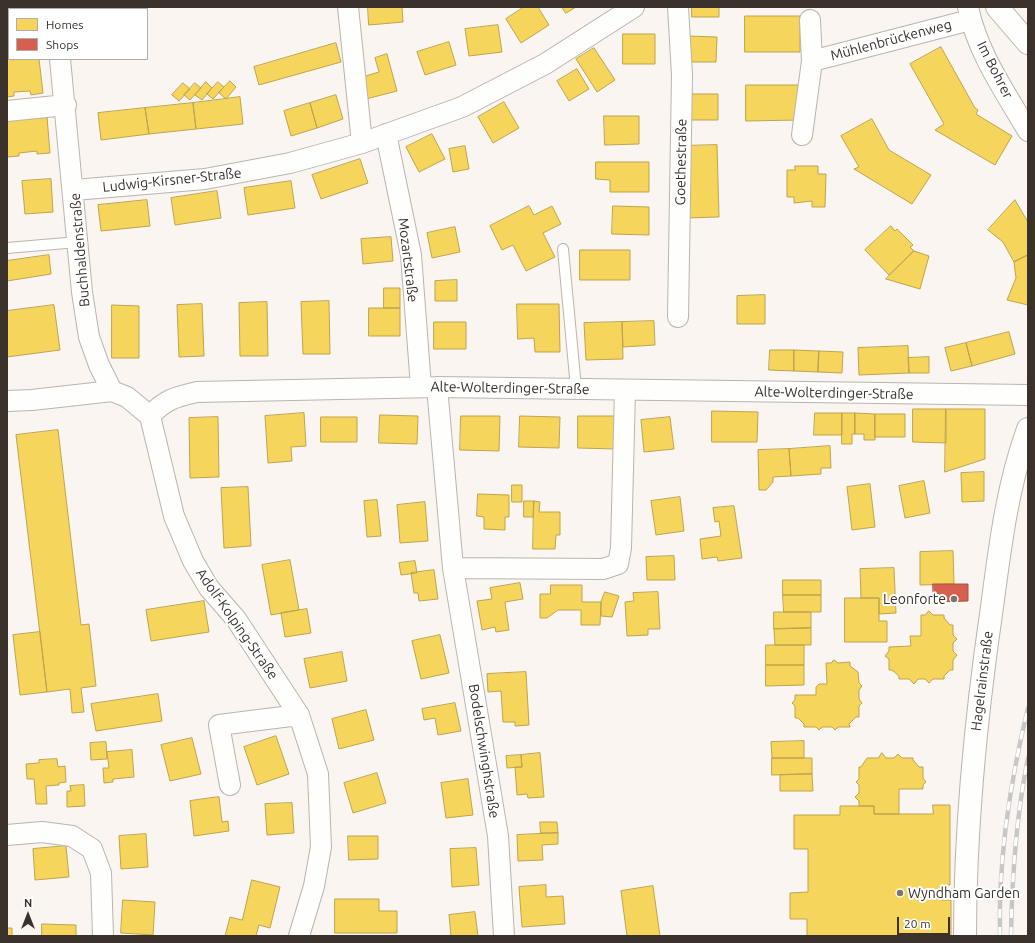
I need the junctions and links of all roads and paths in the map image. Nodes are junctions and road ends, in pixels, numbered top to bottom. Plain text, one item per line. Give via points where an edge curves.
1 (348, 7) edge
2 (634, 7) edge
3 (678, 7) edge
4 (997, 7) edge
5 (969, 13) edge
6 (810, 20) dead end
7 (1028, 43) edge
8 (60, 60) edge
9 (812, 61) junction
10 (66, 105) junction
11 (7, 110) edge
12 (1028, 131) edge
13 (386, 134) junction
14 (802, 135) dead end
15 (362, 143) junction
16 (74, 190) junction
17 (78, 242) junction
18 (7, 248) edge
19 (564, 249) dead end
20 (678, 317) dead end
21 (429, 387) junction
22 (576, 388) junction
23 (625, 390) junction
24 (112, 391) junction
25 (1028, 395) edge
26 (7, 400) edge
27 (150, 416) junction
28 (1028, 429) edge
29 (453, 568) junction
30 (299, 715) junction
31 (230, 785) dead end
32 (7, 835) edge
33 (103, 936) edge
34 (299, 936) edge
35 (504, 936) edge
36 (965, 936) edge

1 - 15 street
2 - 13 street, Ludwig-Kirsner-Straße via 545,64 476,100
3 - 20 street, Goethestraße via 682,75
4 - 7 main road
5 - 9 street, Mühlenbrückenweg
5 - 12 street, Im Bohrer via 989,64
6 - 9 street, Mühlenbrückenweg
8 - 10 street, Buchhaldenstraße
9 - 14 street, Mühlenbrückenweg
10 - 11 street
10 - 16 street, Buchhaldenstraße
13 - 15 street, Ludwig-Kirsner-Straße
13 - 21 street, Mozartstraße via 411,255
15 - 16 street, Ludwig-Kirsner-Straße via 290,163 205,179
16 - 17 street, Buchhaldenstraße
17 - 18 lane
17 - 24 street, Buchhaldenstraße via 89,337
19 - 22 lane
21 - 22 street, Alte-Wolterdinger-Straße
21 - 27 street, Alte-Wolterdinger-Straße via 197,392 174,397 160,404
21 - 29 street, Bodelschwinghstraße
22 - 23 street, Alte-Wolterdinger-Straße
23 - 25 street, Alte-Wolterdinger-Straße
23 - 29 street via 621,548 618,564 603,569
24 - 26 street via 32,400
24 - 27 street via 127,397
27 - 30 street, Adolf-Kolping-Straße via 174,516 193,561 209,588 236,619
28 - 36 main road, Hagelrainstraße via 1010,490 983,672 968,816
29 - 35 street, Bodelschwinghstraße via 498,836
30 - 31 street via 219,725
30 - 34 street, Adolf-Kolping-Straße via 318,774 321,847 314,886
32 - 33 street via 42,832 72,836 92,849 101,873

